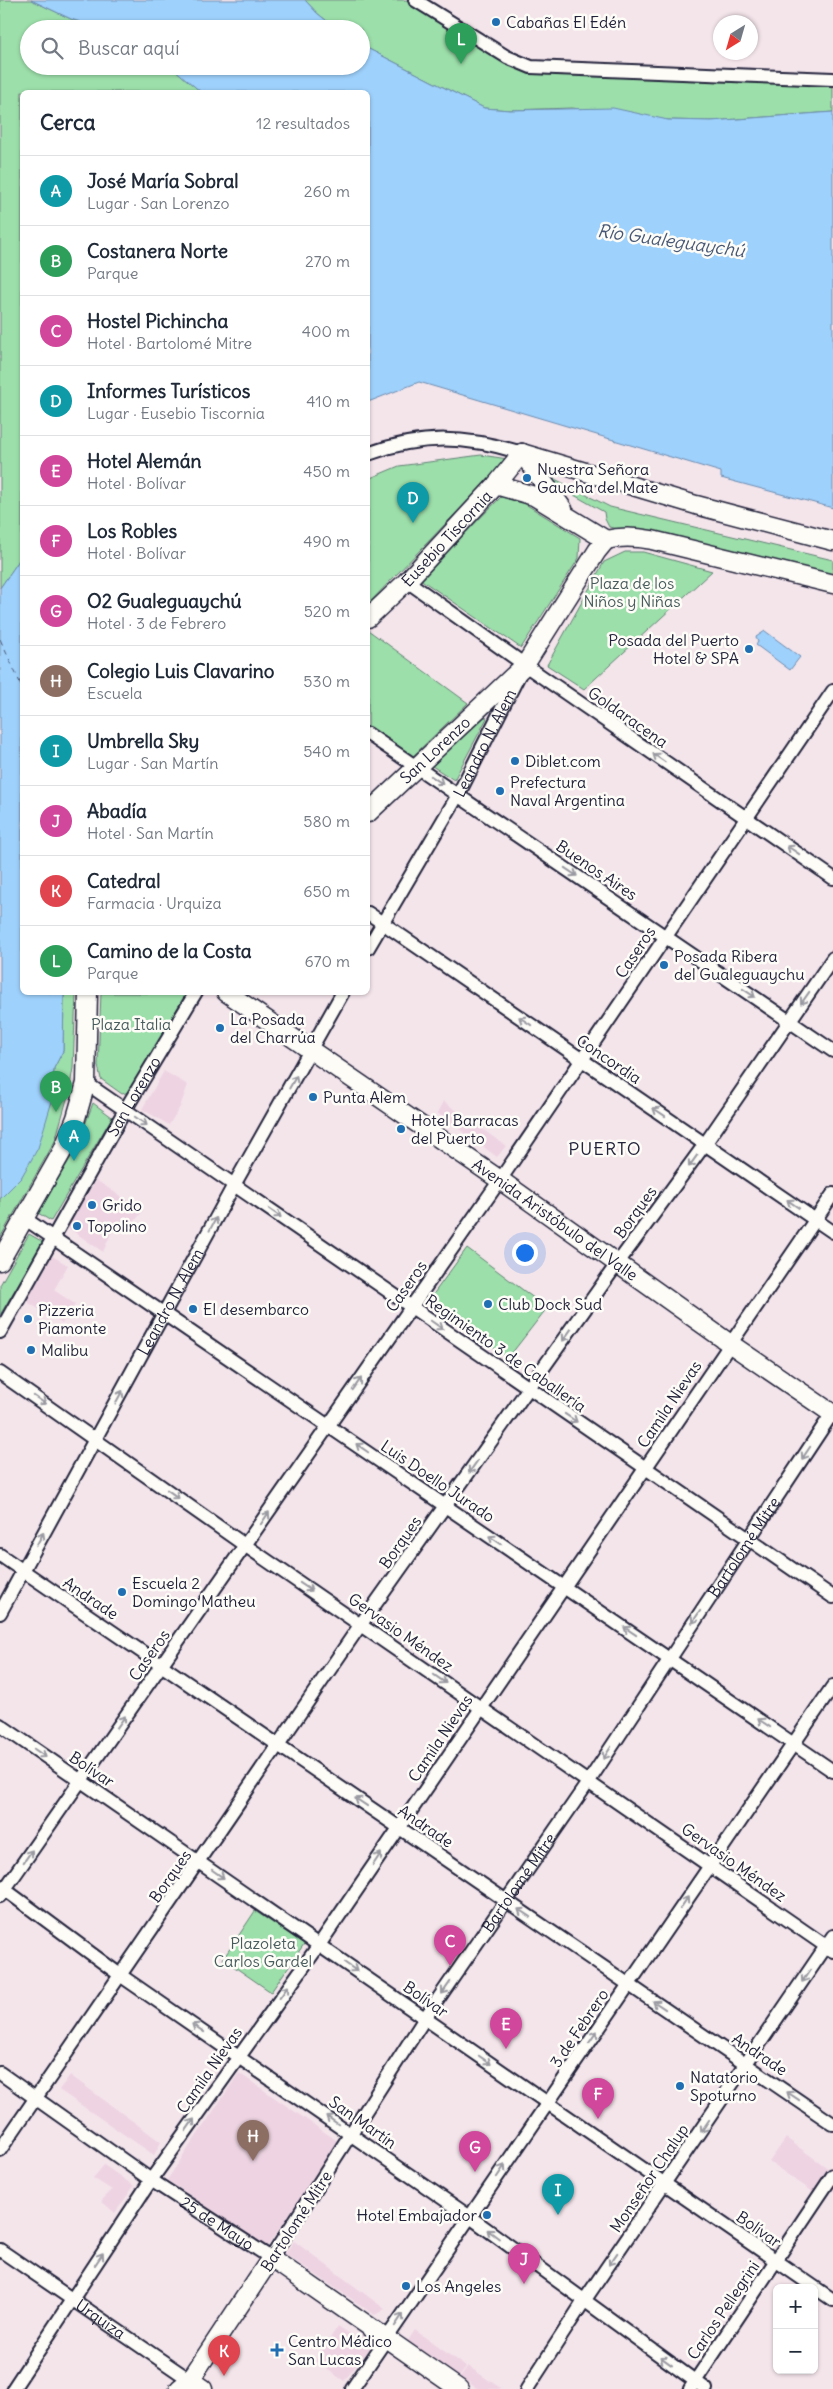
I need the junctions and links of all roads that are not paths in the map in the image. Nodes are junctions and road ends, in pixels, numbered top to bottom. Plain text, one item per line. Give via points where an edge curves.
1 (415, 0) edge
2 (833, 79) edge
3 (370, 453) edge
4 (522, 453) junction
5 (496, 484) junction
6 (569, 517) junction
7 (606, 540) junction
8 (833, 541) edge
9 (407, 580) junction
10 (833, 584) edge
11 (370, 616) edge
12 (525, 665) junction
13 (832, 694) edge
14 (370, 735) edge
15 (417, 767) junction
16 (458, 795) junction
17 (370, 811) edge
18 (746, 818) junction
19 (833, 878) edge
20 (370, 914) edge
21 (381, 922) junction
22 (666, 937) junction
23 (370, 944) edge
24 (833, 958) edge
25 (88, 995) edge
26 (194, 995) edge
27 (230, 995) edge
28 (341, 995) edge
29 (790, 1021) junction
30 (312, 1051) junction
31 (833, 1051) edge
32 (582, 1060) junction
33 (86, 1084) junction
34 (125, 1110) junction
35 (705, 1144) junction
36 (500, 1180) junction
37 (234, 1185) junction
38 (833, 1194) edge
39 (24, 1218) junction
40 (815, 1220) junction
41 (833, 1232) edge
42 (52, 1236) junction
43 (0, 1261) edge
44 (617, 1264) junction
45 (411, 1307) junction
46 (165, 1314) junction
47 (0, 1332) edge
48 (729, 1343) junction
49 (0, 1372) edge
50 (528, 1388) junction
51 (833, 1413) edge
52 (329, 1425) junction
53 (96, 1439) junction
54 (645, 1468) junction
55 (445, 1506) junction
56 (748, 1539) junction
57 (246, 1546) junction
58 (0, 1555) edge
59 (22, 1570) junction
60 (564, 1586) junction
61 (833, 1597) edge
62 (0, 1613) edge
63 (362, 1624) junction
64 (669, 1658) junction
65 (161, 1665) junction
66 (833, 1686) edge
67 (481, 1707) junction
68 (0, 1725) edge
69 (794, 1744) junction
70 (277, 1746) junction
71 (833, 1770) edge
72 (80, 1781) junction
73 (589, 1781) junction
74 (399, 1828) junction
75 (199, 1861) junction
76 (710, 1866) junction
77 (2, 1890) edge
78 (506, 1900) junction
79 (831, 1944) edge
80 (319, 1945) junction
81 (120, 1975) junction
82 (629, 1984) junction
83 (425, 2018) junction
84 (239, 2056) junction
85 (746, 2064) junction
86 (0, 2073) edge
87 (35, 2099) junction
88 (548, 2103) junction
89 (833, 2124) edge
90 (352, 2134) junction
91 (0, 2150) edge
92 (833, 2175) edge
93 (151, 2180) junction
94 (665, 2184) junction
95 (470, 2217) junction
96 (0, 2250) edge
97 (271, 2258) junction
98 (776, 2260) junction
99 (72, 2300) junction
100 (833, 2300) edge
101 (584, 2301) junction
102 (387, 2339) junction
103 (692, 2385) edge
104 (191, 2386) edge
105 (13, 2389) edge
106 (352, 2389) edge
107 (459, 2389) edge
108 (527, 2389) edge
109 (706, 2389) edge

1 - 2 street via 507,58 531,67
3 - 4 street via 416,440 446,439 477,442
4 - 5 main road, Eusebio Tiscornia
4 - 6 main road
4 - 8 main road via 696,505
5 - 6 main road via 522,491
5 - 9 main road, Eusebio Tiscornia
6 - 7 main road
7 - 10 main road via 617,537 652,540
7 - 12 main road, Leandro N. Alem
9 - 11 main road, Eusebio Tiscornia
9 - 12 street, Goldaracena
12 - 15 main road, San Lorenzo
12 - 16 street, Leandro N. Alem
18 -> 12 street, Goldaracena
13 - 18 street, Caseros
14 - 15 street, Buenos Aires
15 -> 16 street, Buenos Aires
15 - 17 main road, San Lorenzo
16 - 21 street, Leandro N. Alem
16 -> 22 street, Buenos Aires
19 -> 18 street, Goldaracena
18 - 22 street, Caseros
20 - 21 street, Concordia
21 - 23 street, Leandro N. Alem
32 -> 21 street, Concordia
22 -> 29 street, Buenos Aires
22 - 32 street, Caseros
24 -> 29 street, Borques
25 - 33 main road
26 - 34 street, San Lorenzo
27 - 30 main road, Avenida Aristóbulo del Valle
28 - 30 street, Leandro N. Alem
29 - 31 street, Buenos Aires
29 - 35 street, Borques
30 - 36 main road, Avenida Aristóbulo del Valle
37 -> 30 street, Leandro N. Alem
35 -> 32 street, Concordia
32 - 36 street, Caseros
33 - 34 street, Regimiento 3 de Caballería
33 - 39 main road via 63,1150
34 -> 37 street, Regimiento 3 de Caballería
34 - 42 street, San Lorenzo
40 -> 35 street, Concordia
35 -> 44 street, Borques
36 - 44 main road, Avenida Aristóbulo del Valle
36 - 45 street, Caseros
37 -> 45 street, Regimiento 3 de Caballería
46 -> 37 street, Leandro N. Alem
38 - 40 street, Camila Nievas
39 - 42 street, Luis Doello Jurado
39 - 43 main road
40 - 41 street, Concordia
40 - 48 street, Camila Nievas
42 - 46 street, Luis Doello Jurado
42 - 47 street, San Lorenzo
44 - 48 main road, Avenida Aristóbulo del Valle
44 -> 50 street, Borques
45 -> 50 street, Regimiento 3 de Caballería
52 -> 45 street, Caseros
46 - 52 street, Luis Doello Jurado
53 -> 46 street, Leandro N. Alem
48 - 51 main road, Avenida Aristóbulo del Valle
48 - 54 street, Camila Nievas
49 -> 53 street, Gervasio Méndez
50 -> 54 street, Regimiento 3 de Caballería
50 -> 55 street, Borques
51 -> 56 street, Bartolomé Mitre
55 -> 52 street, Luis Doello Jurado
57 -> 52 street, Caseros
53 -> 57 street, Gervasio Méndez
59 -> 53 street, Leandro N. Alem
54 - 56 street, Regimiento 3 de Caballería
54 - 60 street, Camila Nievas
60 -> 55 street, Luis Doello Jurado
55 - 63 street, Borques
56 - 61 street, Regimiento 3 de Caballería
56 -> 64 street, Bartolomé Mitre
57 -> 63 street, Gervasio Méndez
57 - 65 street, Caseros
58 - 59 street, Andrade
59 - 62 street, Leandro N. Alem
59 - 65 street, Andrade
64 -> 60 street, Luis Doello Jurado
60 - 67 street, Camila Nievas
63 -> 67 street, Gervasio Méndez
63 - 70 street, Borques
69 -> 64 street, Luis Doello Jurado
64 -> 73 street, Bartolomé Mitre
65 - 70 street, Andrade
72 -> 65 street, Caseros
66 - 69 street, 3 de Febrero
67 - 73 street, Gervasio Méndez
67 - 74 street, Camila Nievas
68 -> 72 street, Bolívar
69 - 71 street, Luis Doello Jurado
69 - 76 street, 3 de Febrero
74 -> 70 street, Andrade
70 - 75 street, Borques
72 - 75 street, Bolívar
77 -> 72 street, Caseros
73 - 76 street, Gervasio Méndez
73 - 78 street, Bartolomé Mitre
74 - 78 street, Andrade
80 -> 74 street, Camila Nievas
75 -> 80 street, Bolívar
75 - 81 street, Borques
76 - 79 street, Gervasio Méndez
82 -> 76 street, 3 de Febrero
77 - 81 street, San Martín
82 -> 78 street, Andrade
78 -> 83 street, Bartolomé Mitre
79 -> 85 street, Monseñor Chalup
80 -> 83 street, Bolívar
84 -> 80 street, Camila Nievas
84 -> 81 street, San Martín
81 - 87 street, Borques
85 -> 82 street, Andrade
88 -> 82 street, 3 de Febrero
83 -> 88 street, Bolívar
83 - 90 street, Bartolomé Mitre
90 -> 84 street, San Martín
93 -> 84 street, Camila Nievas
89 -> 85 street, Andrade
85 -> 94 street, Monseñor Chalup
86 - 87 street, 25 de Mayo
87 - 91 street, Borques
87 - 93 street, 25 de Mayo
88 - 94 street, Bolívar
95 -> 88 street, 3 de Febrero
90 - 95 street, San Martín
90 - 97 street, Bartolomé Mitre
92 - 98 street, Carlos Pellegrini
93 - 97 street, 25 de Mayo
99 -> 93 street, Camila Nievas
94 - 98 street, Bolívar
94 -> 101 street, Monseñor Chalup
101 -> 95 street, San Martín
102 -> 95 street, 3 de Febrero
96 - 99 street, Urquiza
97 - 102 main road, 25 de Mayo
97 - 104 main road, Bartolomé Mitre
98 - 100 street, Bolívar
98 - 103 street, Carlos Pellegrini
99 - 104 street, Urquiza
99 - 105 street, Camila Nievas
103 -> 101 street, San Martín
101 - 108 street, Monseñor Chalup
102 - 106 street, 3 de Febrero
102 - 107 main road, 25 de Mayo
103 - 109 street, San Martín

